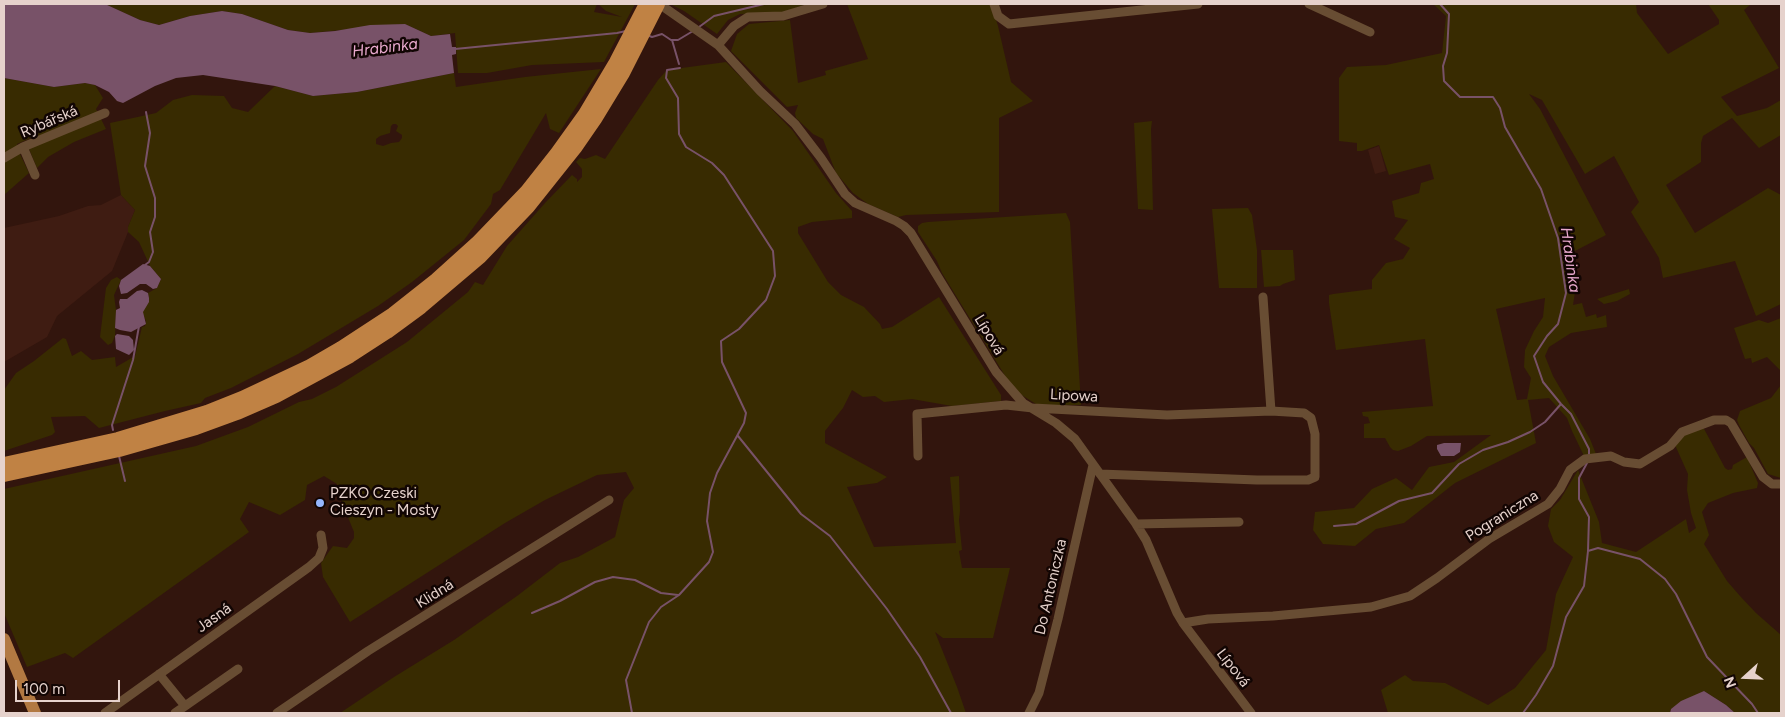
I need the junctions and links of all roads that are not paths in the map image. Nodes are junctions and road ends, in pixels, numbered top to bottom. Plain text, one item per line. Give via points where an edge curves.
1 (646, 4) edge
2 (823, 4) edge
3 (994, 4) edge
4 (1198, 4) edge
5 (1309, 4) edge
6 (662, 6) edge
7 (1370, 32) dead end
8 (718, 44) junction
9 (105, 114) dead end
10 (23, 147) junction
11 (4, 158) edge
12 (552, 168) junction
13 (35, 176) dead end
14 (1263, 297) dead end
15 (1033, 408) junction
16 (1272, 412) junction
17 (918, 456) dead end
18 (4, 464) edge
19 (1093, 465) junction
20 (1100, 474) junction
21 (4, 475) edge
22 (1781, 484) edge
23 (609, 500) dead end
24 (1239, 522) dead end
25 (1136, 524) junction
26 (321, 535) dead end
27 (1183, 623) junction
28 (4, 639) edge
29 (238, 669) dead end
30 (159, 674) junction
31 (186, 706) junction
32 (36, 713) edge
33 (105, 713) edge
34 (175, 713) edge
35 (277, 713) edge
36 (1029, 713) edge
37 (1251, 713) edge

1 - 12 highway via 602,86
2 - 8 street via 783,16 748,17 734,26
3 - 4 street via 998,16 1009,24
5 - 7 street
6 - 8 street, Lípová
6 - 12 highway via 595,119
8 - 15 street, Lípová via 760,92 795,124 845,194 855,203 896,221 911,233 996,372 1023,403
9 - 10 street, Rybářská
10 - 11 street, Rybářská
10 - 13 street
12 - 18 highway via 436,280 368,331 310,366 242,398 177,422 118,439
12 - 21 highway via 513,224 447,286 387,332 312,378 196,428 119,450
14 - 16 street
15 - 16 street, Lipowa via 1167,415
15 - 17 street, Lipowa via 1006,405 917,414
15 - 19 street, Lípová via 1075,439
16 - 20 street, Lipowa via 1304,413 1311,418 1315,434 1315,477 1308,480 1257,480
19 - 20 street, Lípová
19 - 36 street, Do Antoniczka via 1056,628 1038,693
20 - 25 street, Lípová
22 - 27 street, Pograniczna via 1772,484 1763,476 1731,423 1723,419 1714,420 1682,432 1670,446 1640,464 1611,456 1585,459 1570,470 1548,504 1489,539 1410,596 1371,607
23 - 35 street, Klidná via 368,651
24 - 25 street
25 - 27 street, Lípová
26 - 30 street, Jasná via 323,548 319,558
27 - 37 street, Lípová
28 - 32 main road
29 - 31 street
30 - 31 street
30 - 33 street, Jasná
31 - 34 street

